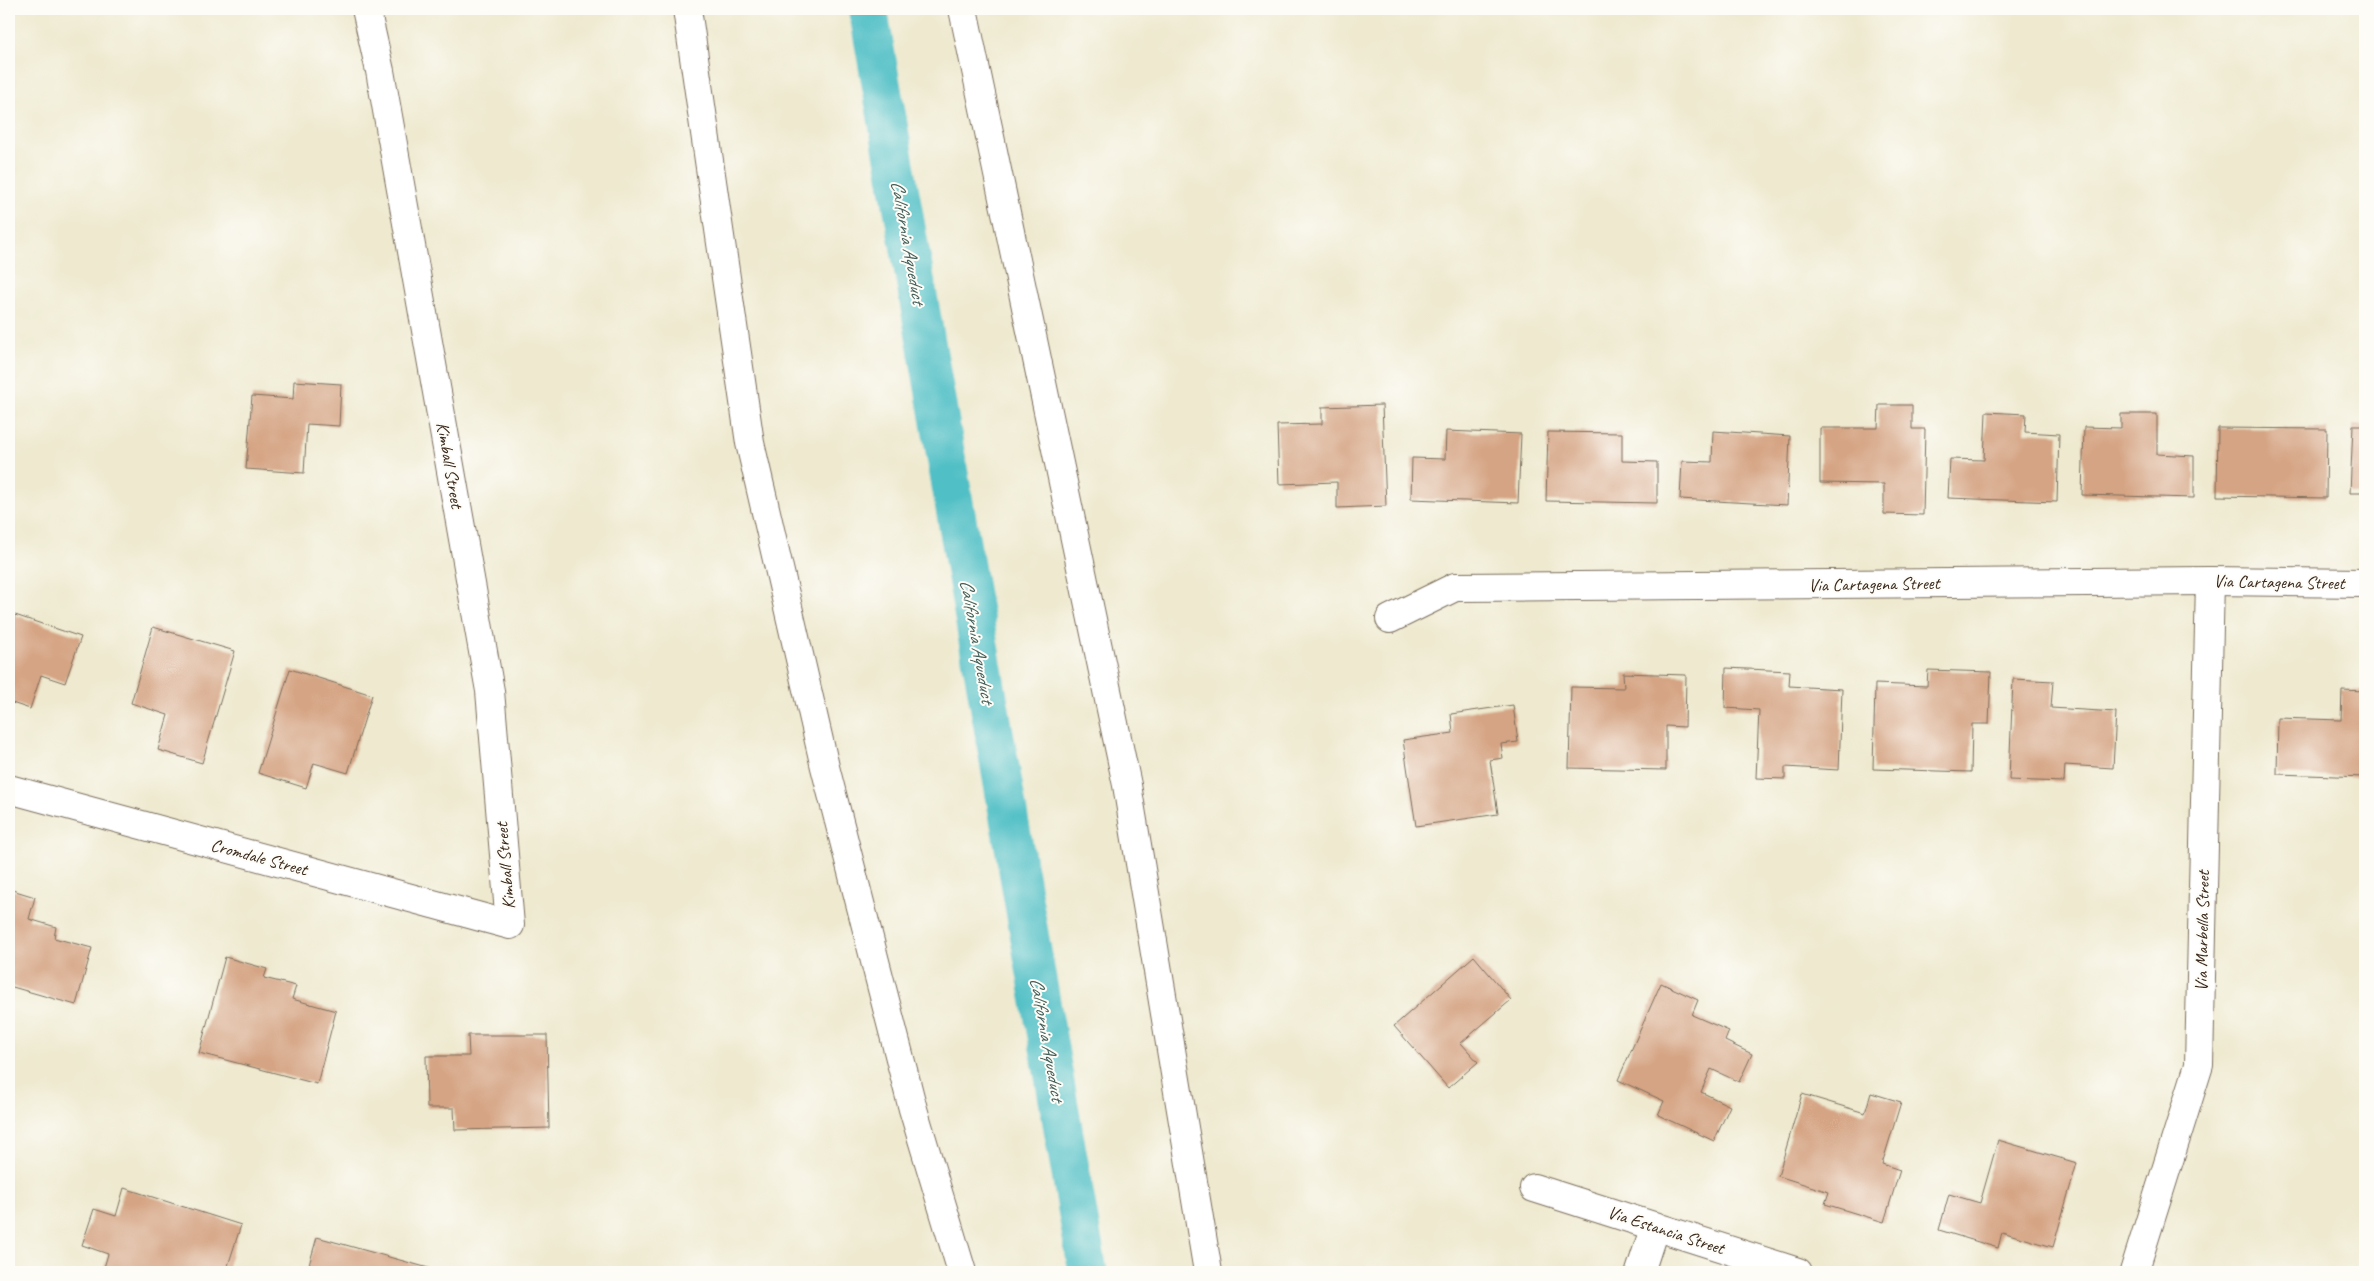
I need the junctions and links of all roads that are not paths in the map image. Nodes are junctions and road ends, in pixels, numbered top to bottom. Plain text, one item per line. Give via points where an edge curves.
1 (366, 9) edge
2 (687, 9) edge
3 (963, 9) edge
4 (2210, 580) junction
5 (2365, 583) edge
6 (1390, 619) dead end
7 (9, 789) edge
8 (510, 925) joint
9 (1534, 1188) dead end
10 (1655, 1226) junction
11 (962, 1272) edge
12 (1208, 1272) edge
13 (1640, 1272) edge
14 (1798, 1272) edge
15 (2134, 1272) edge

1 - 8 street, Kimball Street via 380,71 490,691
2 - 11 street via 750,443 825,767 900,1061
3 - 12 street via 1127,785
4 - 5 street, Via Cartagena Street
4 - 6 street, Via Cartagena Street via 1455,587
4 - 15 street, Via Marbella Street via 2199,1065
7 - 8 street, Cromdale Street
9 - 10 street, Via Estancia Street
10 - 13 street
10 - 14 street, Via Estancia Street

